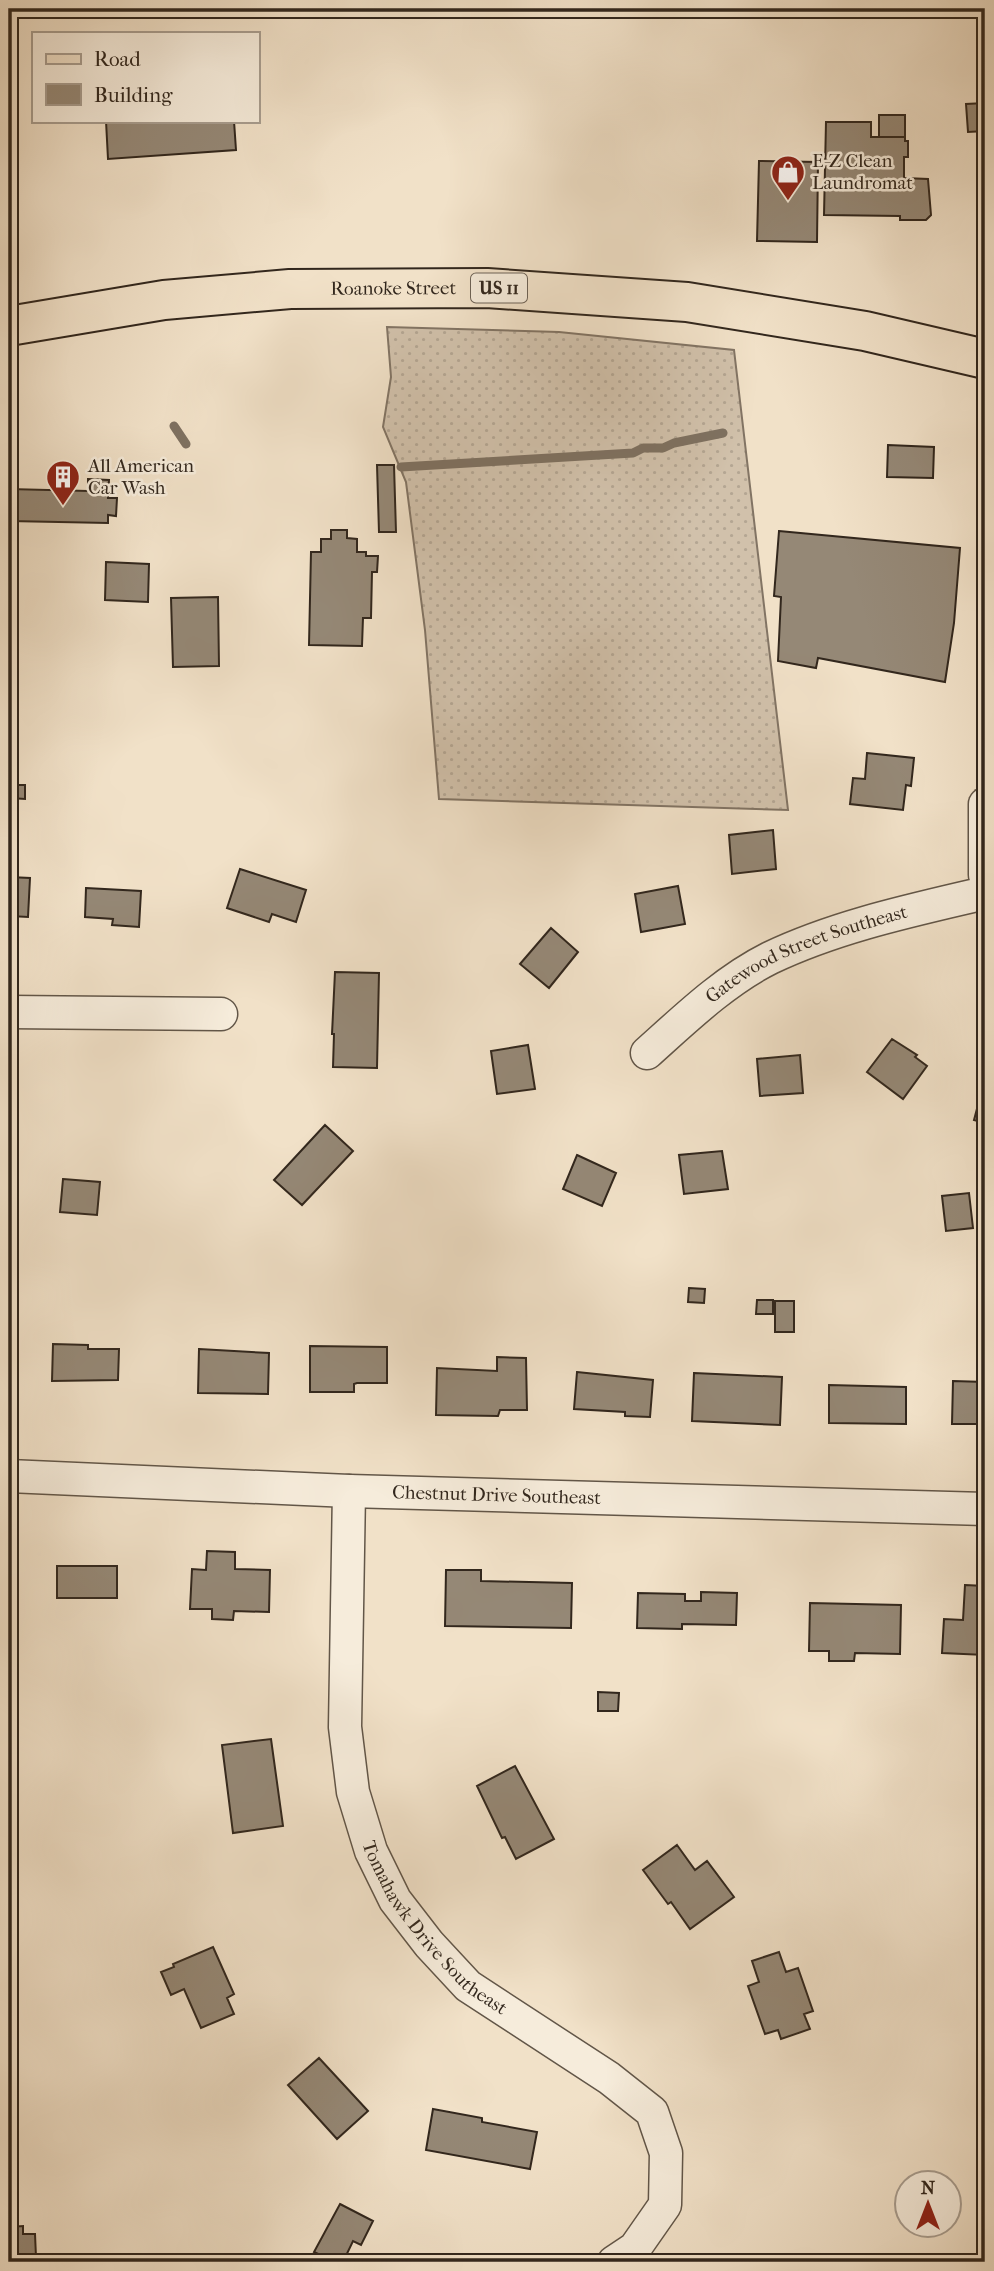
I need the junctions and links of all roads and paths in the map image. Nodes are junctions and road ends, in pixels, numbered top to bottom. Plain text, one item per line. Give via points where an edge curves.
1 (9, 326) edge
2 (985, 359) edge
3 (985, 804) edge
4 (985, 874) edge
5 (985, 893) edge
6 (9, 1012) edge
7 (221, 1014) dead end
8 (647, 1053) dead end
9 (9, 1476) edge
10 (349, 1490) junction
11 (985, 1509) edge
12 (614, 2262) edge

1 - 2 main road, Roanoke Street / US 11 via 164,300 290,289 487,288 687,302 865,331
3 - 4 street
5 - 8 street, Gatewood Street Southeast via 825,936 768,959 709,998
6 - 7 street
9 - 10 street, Chestnut Drive Southeast
10 - 11 street, Chestnut Drive Southeast
10 - 12 street, Tomahawk Drive Southeast via 345,1727 353,1792 371,1851 396,1900 468,1986 609,2078 652,2112 666,2153 665,2205 635,2248

